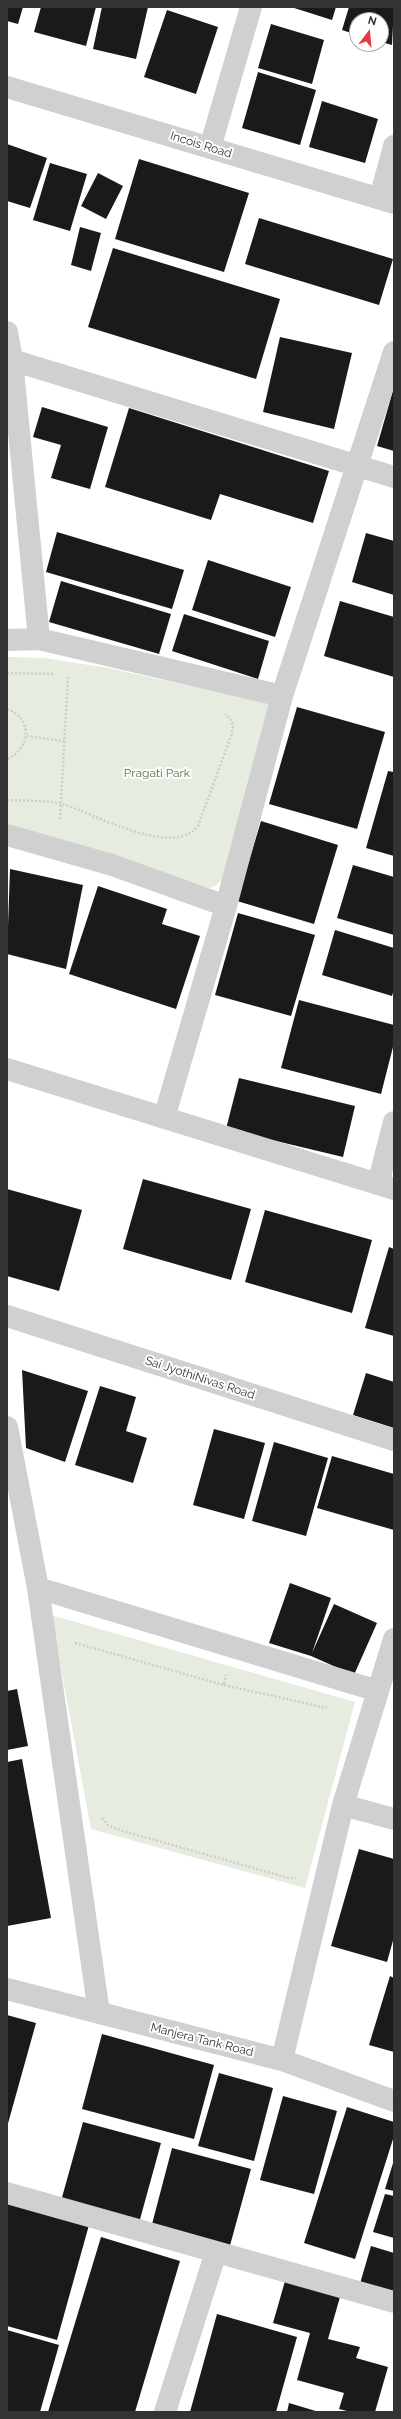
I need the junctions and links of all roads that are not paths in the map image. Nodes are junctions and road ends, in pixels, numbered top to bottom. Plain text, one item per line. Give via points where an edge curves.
1 (252, 7) edge
2 (7, 87) edge
3 (394, 146) edge
4 (210, 148) junction
5 (387, 201) edge
6 (7, 332) edge
7 (394, 352) edge
8 (12, 360) junction
9 (358, 466) junction
10 (394, 477) edge
11 (39, 639) junction
12 (7, 640) edge
13 (282, 696) junction
14 (7, 835) edge
15 (226, 906) junction
16 (7, 1070) edge
17 (164, 1118) junction
18 (394, 1122) edge
19 (386, 1187) edge
20 (7, 1316) edge
21 (7, 1427) edge
22 (394, 1440) edge
23 (38, 1588) junction
24 (394, 1639) edge
25 (378, 1691) junction
26 (343, 1804) junction
27 (394, 1819) edge
28 (7, 1989) edge
29 (99, 2013) junction
30 (282, 2060) junction
31 (394, 2102) edge
32 (7, 2193) edge
33 (216, 2252) junction
34 (394, 2302) edge
35 (165, 2412) edge

1 - 4 street
2 - 4 street, Incois Road
3 - 5 street
4 - 5 street, Incois Road
6 - 8 street
7 - 9 street
8 - 9 street
8 - 11 street
9 - 10 street
9 - 13 street
11 - 12 street
11 - 13 street
13 - 15 street
14 - 15 street via 112,865
15 - 17 street
16 - 17 street
17 - 19 street
18 - 19 street
20 - 22 street, Sai JyothiNivas Road
21 - 23 street
23 - 25 street
23 - 29 street
24 - 25 street
25 - 26 street
26 - 27 street
26 - 30 street
28 - 29 street, Manjera Tank Road
29 - 30 street, Manjera Tank Road
30 - 31 street, Manjera Tank Road
32 - 33 street
33 - 34 street
33 - 35 street

